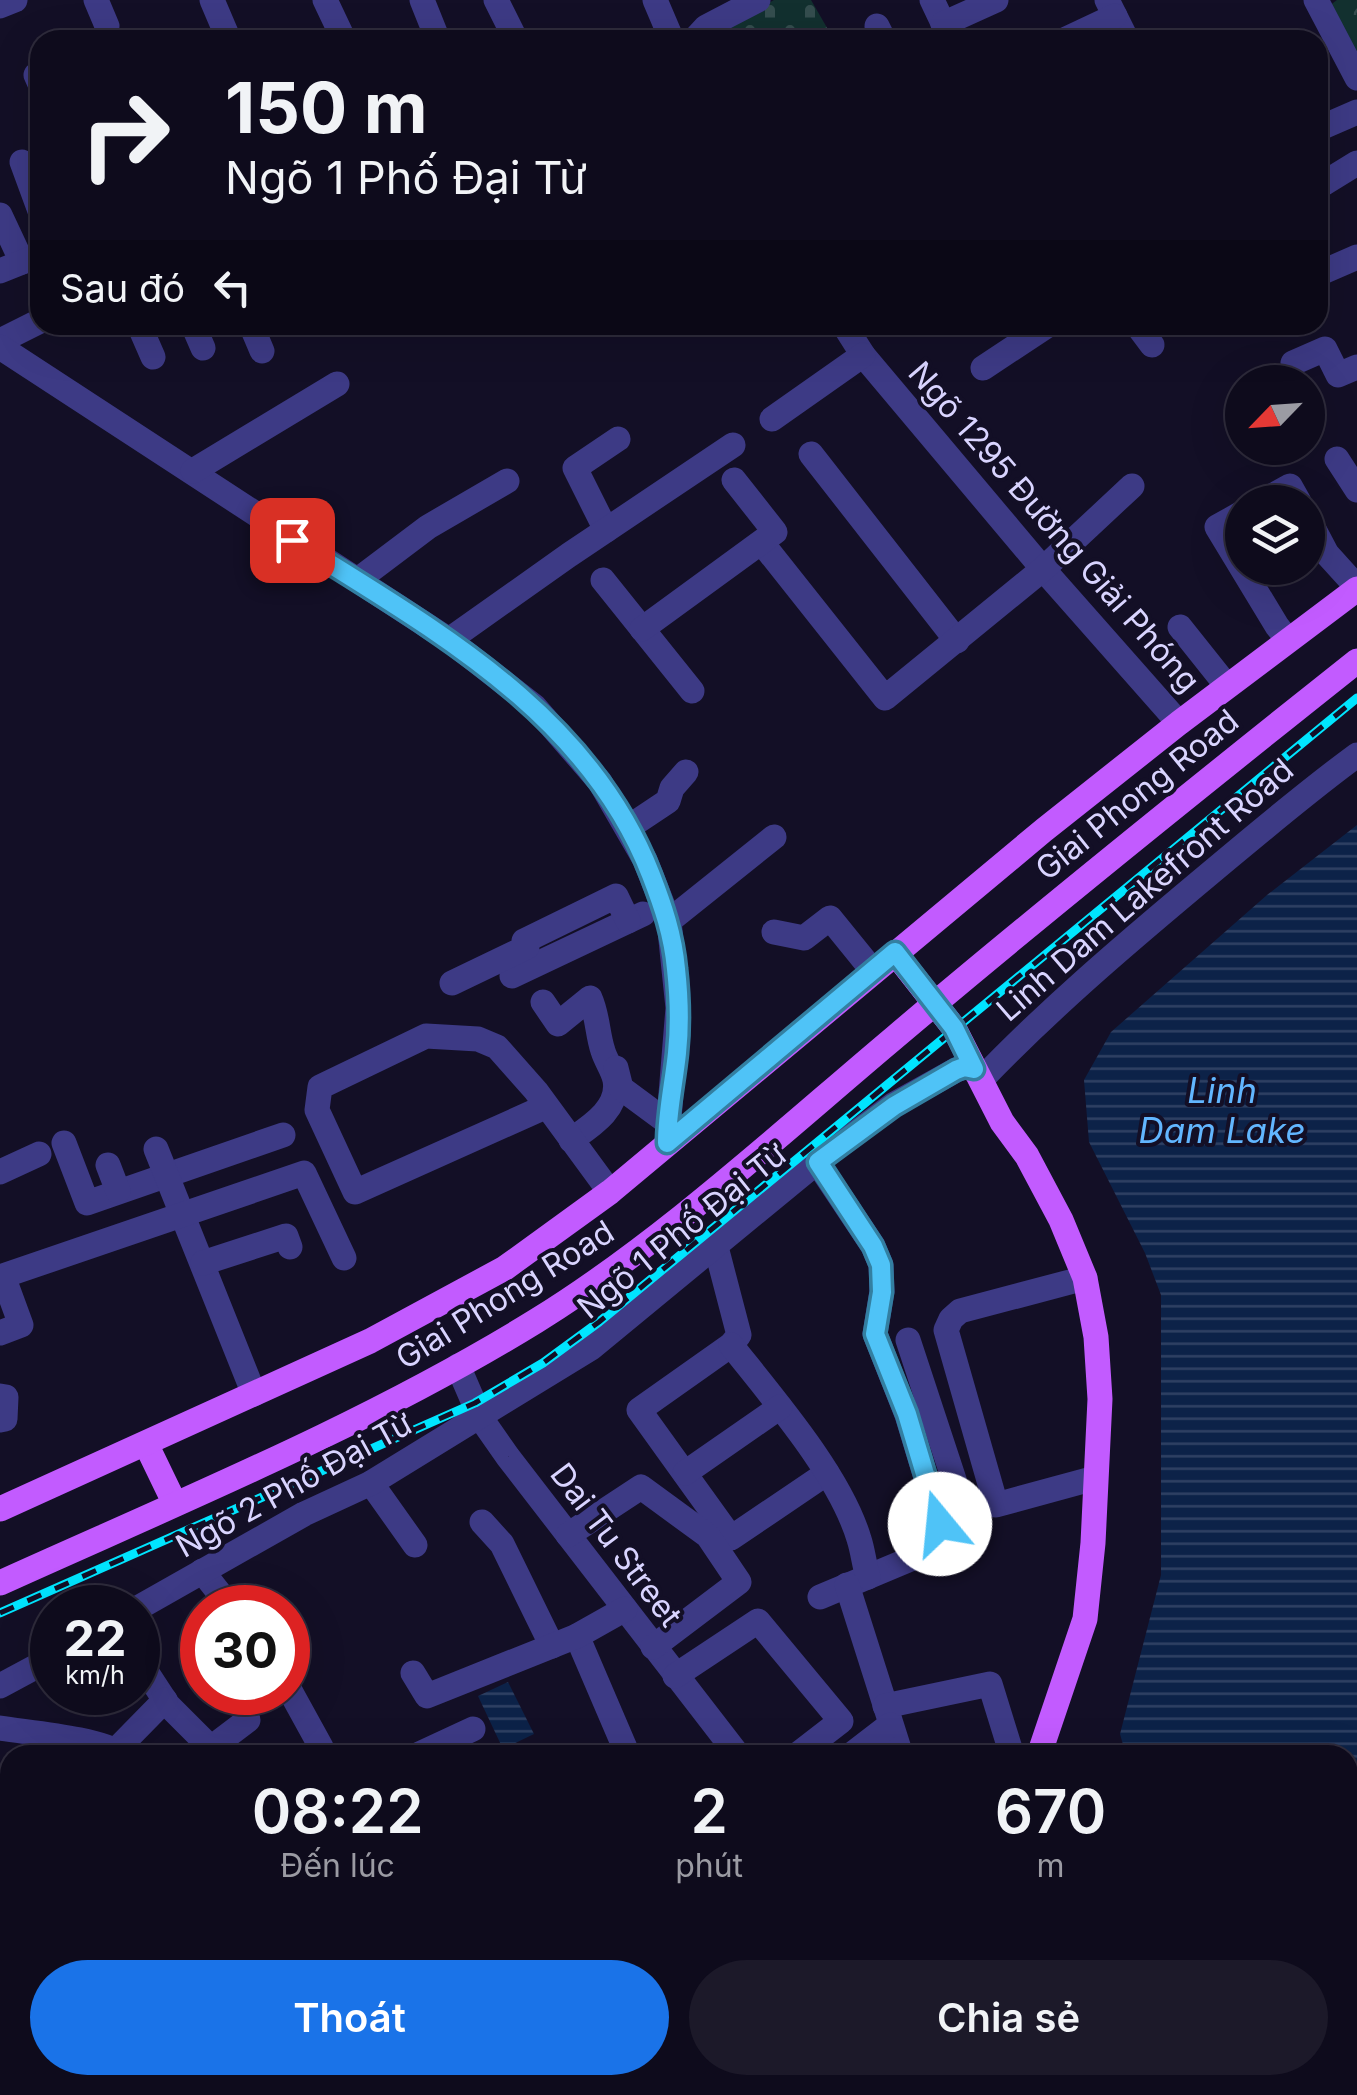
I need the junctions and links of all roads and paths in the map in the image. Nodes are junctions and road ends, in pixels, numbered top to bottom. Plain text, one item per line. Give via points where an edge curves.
1 (15, 0) edge
2 (96, 0) edge
3 (212, 0) edge
4 (326, 0) edge
5 (422, 0) edge
6 (496, 0) edge
7 (655, 0) edge
8 (758, 0) edge
9 (932, 0) edge
10 (996, 0) edge
11 (1316, 0) edge
12 (0, 6) edge
13 (1111, 8) edge
14 (107, 26) dead end
15 (225, 30) edge
16 (340, 30) edge
17 (434, 30) edge
18 (511, 30) edge
19 (668, 30) edge
20 (704, 30) edge
21 (946, 30) edge
22 (950, 30) edge
23 (1079, 30) edge
24 (1356, 71) edge
25 (1357, 112) edge
26 (1328, 125) edge
27 (22, 162) dead end
28 (1357, 163) edge
29 (1328, 181) edge
30 (30, 184) edge
31 (0, 215) edge
32 (1357, 257) edge
33 (21, 263) edge
34 (1328, 273) edge
35 (30, 327) edge
36 (144, 335) edge
37 (255, 335) edge
38 (852, 335) edge
39 (1033, 335) edge
40 (0, 344) edge
41 (262, 351) dead end
42 (864, 356) junction
43 (154, 357) dead end
44 (1294, 363) dead end
45 (1357, 366) edge
46 (983, 368) dead end
47 (337, 384) dead end
48 (772, 419) dead end
49 (618, 439) dead end
50 (733, 445) dead end
51 (811, 454) dead end
52 (1338, 459) dead end
53 (193, 471) junction
54 (507, 480) dead end
55 (734, 480) dead end
56 (1132, 486) dead end
57 (1357, 490) edge
58 (606, 530) junction
59 (762, 542) junction
60 (1325, 551) edge
61 (1043, 570) junction
62 (359, 579) junction
63 (603, 580) dead end
64 (1253, 585) edge
65 (1354, 597) edge
66 (1180, 626) dead end
67 (642, 629) junction
68 (449, 640) junction
69 (957, 640) junction
70 (1288, 640) junction
71 (1357, 661) edge
72 (1227, 686) junction
73 (692, 692) dead end
74 (1179, 722) junction
75 (1357, 756) edge
76 (686, 772) dead end
77 (629, 827) junction
78 (774, 837) dead end
79 (666, 913) junction
80 (628, 921) junction
81 (774, 932) dead end
82 (895, 952) junction
83 (872, 970) junction
84 (512, 976) dead end
85 (452, 983) dead end
86 (543, 1002) dead end
87 (936, 1003) junction
88 (616, 1068) dead end
89 (978, 1074) junction
90 (546, 1106) junction
91 (667, 1132) junction
92 (283, 1135) dead end
93 (571, 1140) junction
94 (64, 1143) dead end
95 (156, 1148) dead end
96 (39, 1154) dead end
97 (818, 1162) junction
98 (108, 1165) dead end
99 (0, 1172) edge
100 (167, 1173) junction
101 (118, 1191) junction
102 (610, 1192) junction
103 (184, 1213) junction
104 (290, 1247) dead end
105 (716, 1247) junction
106 (344, 1258) dead end
107 (203, 1262) junction
108 (2, 1277) edge
109 (1085, 1278) junction
110 (0, 1333) edge
111 (908, 1340) dead end
112 (731, 1345) junction
113 (458, 1366) junction
114 (254, 1394) junction
115 (0, 1396) edge
116 (780, 1406) junction
117 (480, 1417) junction
118 (0, 1420) edge
119 (146, 1444) junction
120 (685, 1473) junction
121 (827, 1474) junction
122 (1095, 1478) junction
123 (371, 1483) junction
124 (175, 1504) junction
125 (0, 1509) edge
126 (482, 1522) dead end
127 (940, 1524) junction
128 (568, 1535) junction
129 (415, 1546) dead end
130 (202, 1571) junction
131 (858, 1581) junction
132 (0, 1583) edge
133 (213, 1585) edge
134 (160, 1595) edge
135 (820, 1597) dead end
136 (624, 1609) junction
137 (577, 1636) junction
138 (552, 1646) junction
139 (653, 1647) junction
140 (30, 1668) edge
141 (412, 1673) dead end
142 (676, 1676) junction
143 (0, 1686) edge
144 (160, 1694) edge
145 (164, 1700) junction
146 (304, 1715) edge
147 (888, 1715) junction
148 (248, 1720) dead end
149 (0, 1728) edge
150 (473, 1729) dead end
151 (61, 1745) edge
152 (125, 1745) edge
153 (208, 1745) edge
154 (215, 1745) edge
155 (321, 1745) edge
156 (439, 1745) edge
157 (624, 1745) edge
158 (730, 1745) edge
159 (810, 1745) edge
160 (860, 1745) edge
161 (898, 1745) edge
162 (1009, 1745) edge
163 (1036, 1745) edge

1 - 12 street
2 - 14 street
3 - 15 street
4 - 16 street
5 - 17 street
6 - 18 street
7 - 19 street
8 - 20 street
9 - 21 street
10 - 22 street
11 - 24 street
13 - 23 street
25 - 26 street
27 - 30 street
28 - 29 street
31 - 33 street
32 - 34 street
35 - 40 street
36 - 43 street
37 - 41 street
38 - 42 street, Ngõ 1295 Đường Giải Phóng
39 - 46 street
40 - 53 street
42 - 48 street
42 - 61 street, Ngõ 1295 Đường Giải Phóng
44 - 45 street via 1325,348 1338,375
47 - 53 street
49 - 58 street via 575,468
50 - 58 street
51 - 69 street
52 - 57 street
53 - 62 street
54 - 62 street via 428,526
55 - 59 street via 775,532
56 - 61 street
58 - 68 street
59 - 67 street
59 - 69 street via 885,698
60 - 65 street
61 - 69 street
61 - 74 street, Ngõ 1295 Đường Giải Phóng
62 - 68 street
63 - 67 street
64 - 70 street
65 - 70 main road, Giai Phong Road
66 - 72 street
67 - 73 street
68 - 77 street via 534,706
70 - 72 main road, Giai Phong Road
71 - 87 main road, Giai Phong Road
72 - 74 main road, Giai Phong Road
74 - 82 main road, Giai Phong Road
75 - 89 street, Linh Dam Lakefront Road via 1162,913
76 - 77 street via 668,801
77 - 79 street
78 - 79 street
79 - 80 street
79 - 91 street via 678,1008
80 - 84 street
80 - 85 street via 616,896
81 - 83 street via 804,938 830,918
82 - 83 main road, Giai Phong Road
82 - 87 main road
83 - 91 main road, Giai Phong Road
86 - 93 street via 558,1024 590,998 615,1080 600,1120
87 - 89 main road
87 - 113 main road, Giai Phong Road via 635,1252 539,1320
88 - 91 street via 620,1088
89 - 97 street, Ngõ 1 Phố Đại Từ via 956,1070
89 - 109 main road via 1061,1220
90 - 90 street via 496,1047 437,1034 320,1086 317,1110 355,1192
90 - 93 street
91 - 102 main road, Giai Phong Road
92 - 100 street
93 - 102 street
94 - 101 street via 87,1203
95 - 100 street
96 - 99 street
97 - 105 street, Ngõ 1 Phố Đại Từ
97 - 127 street via 881,1265 875,1334
98 - 101 street
100 - 101 street
100 - 103 street
102 - 114 main road, Giai Phong Road via 506,1268
103 - 106 street via 304,1173
103 - 107 street
103 - 108 street
104 - 107 street via 286,1236
105 - 112 street via 739,1335
105 - 117 street, Ngõ 1 Phố Đại Từ via 591,1348
107 - 114 street
108 - 110 street via 20,1325
109 - 122 main road via 1099,1383
109 - 122 street via 960,1311 946,1330 996,1506
111 - 127 street via 965,1513
112 - 116 street
112 - 120 street via 639,1410
113 - 117 street, Dai Tu Street
113 - 124 main road, Giai Phong Road via 402,1399
114 - 119 main road, Giai Phong Road
115 - 118 street via 6,1397
116 - 120 street
116 - 121 street
117 - 123 street, Ngõ 2 Phố Đại Từ
117 - 128 street, Dai Tu Street
119 - 124 main road
119 - 125 main road, Giai Phong Road
120 - 121 street via 732,1538
121 - 131 street via 858,1536
122 - 163 main road via 1085,1619
123 - 129 street
123 - 130 street, Ngõ 2 Phố Đại Từ
124 - 132 main road, Giai Phong Road
126 - 138 street via 502,1544
127 - 131 street via 932,1550
128 - 136 street, Dai Tu Street
128 - 139 street via 642,1487 708,1536 739,1582
130 - 133 street
130 - 134 street, Ngõ 2 Phố Đại Từ
131 - 135 street
131 - 147 street
136 - 137 street
136 - 139 street, Dai Tu Street
137 - 138 street
137 - 157 street
138 - 141 street via 427,1696
139 - 142 street, Dai Tu Street
140 - 143 street
142 - 158 street, Dai Tu Street
142 - 159 street via 758,1620 841,1721
144 - 145 street
145 - 152 street
145 - 153 street
146 - 155 street
147 - 160 street
147 - 161 street
147 - 162 street via 990,1684
148 - 154 street
149 - 151 street
150 - 156 street

